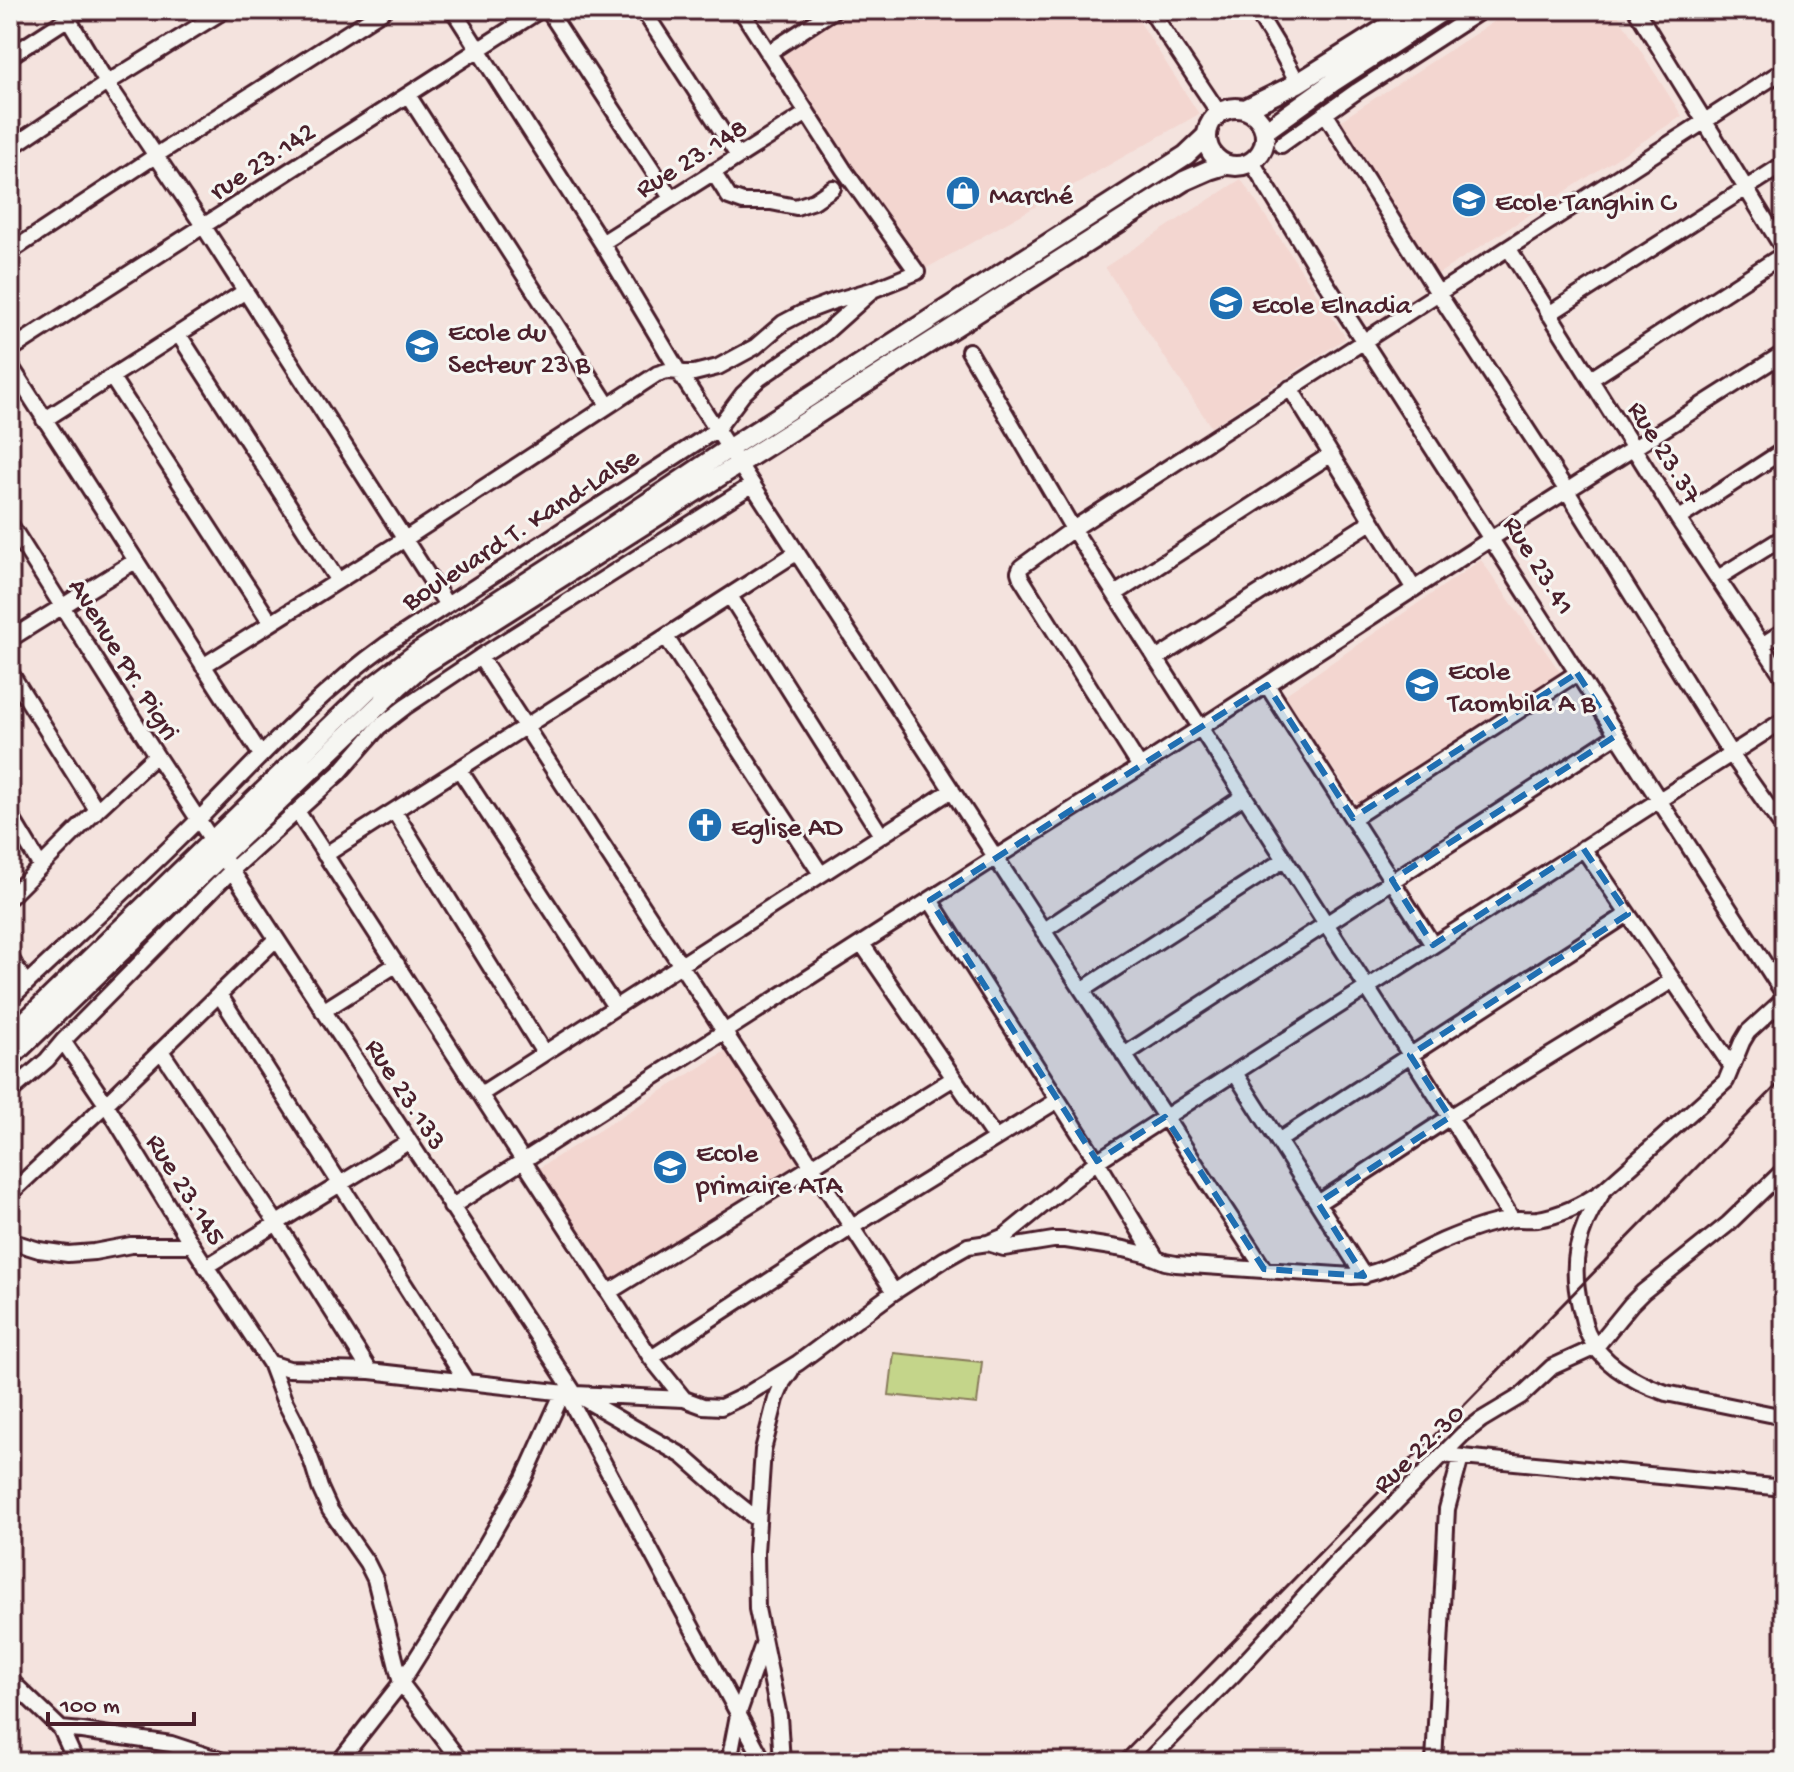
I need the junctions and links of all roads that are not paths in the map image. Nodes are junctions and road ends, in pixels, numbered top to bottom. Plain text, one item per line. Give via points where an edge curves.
1 (225, 10) edge
2 (384, 10) edge
3 (453, 10) edge
4 (540, 10) edge
5 (548, 10) edge
6 (643, 10) edge
7 (741, 10) edge
8 (834, 10) edge
9 (1150, 10) edge
10 (1256, 10) edge
11 (1414, 10) edge
12 (1444, 10) edge
13 (1482, 10) edge
14 (1636, 10) edge
15 (71, 13) edge
16 (478, 51) junction
17 (768, 53) junction
18 (10, 56) edge
19 (1784, 70) edge
20 (107, 83) junction
21 (1298, 83) junction
22 (408, 95) junction
23 (1245, 109) junction
24 (807, 113) junction
25 (1219, 113) junction
26 (1325, 113) junction
27 (1704, 121) junction
28 (1265, 131) junction
29 (1206, 136) junction
30 (1281, 145) dead end
31 (10, 148) edge
32 (155, 156) junction
33 (738, 156) junction
34 (1252, 162) junction
35 (1784, 164) edge
36 (1225, 165) junction
37 (713, 172) junction
38 (833, 188) dead end
39 (1745, 188) junction
40 (671, 198) junction
41 (204, 227) junction
42 (602, 243) junction
43 (1509, 249) junction
44 (10, 252) edge
45 (1784, 252) edge
46 (875, 289) junction
47 (244, 292) junction
48 (1438, 293) junction
49 (1549, 314) junction
50 (179, 335) junction
51 (1364, 342) junction
52 (10, 350) edge
53 (969, 351) dead end
54 (1784, 353) edge
55 (10, 365) edge
56 (679, 372) junction
57 (112, 378) junction
58 (1591, 379) junction
59 (1290, 388) junction
60 (608, 405) junction
61 (44, 420) junction
62 (716, 430) junction
63 (1635, 448) junction
64 (1784, 450) edge
65 (1330, 455) junction
66 (734, 457) junction
67 (752, 485) junction
68 (1567, 491) junction
69 (1678, 519) junction
70 (1371, 522) junction
71 (10, 524) edge
72 (1073, 529) junction
73 (1784, 537) edge
74 (1492, 538) junction
75 (405, 539) junction
76 (796, 553) junction
77 (135, 561) junction
78 (1718, 578) junction
79 (338, 581) junction
80 (1414, 589) junction
81 (1115, 594) junction
82 (730, 596) junction
83 (447, 605) junction
84 (62, 606) junction
85 (271, 623) junction
86 (1784, 631) edge
87 (666, 637) junction
88 (10, 639) edge
89 (1762, 645) junction
90 (480, 657) junction
91 (1156, 659) junction
92 (203, 666) junction
93 (10, 672) edge
94 (1577, 673) junction
95 (1784, 678) edge
96 (1267, 685) junction
97 (1784, 720) edge
98 (526, 726) junction
99 (1201, 727) junction
100 (1617, 735) junction
101 (1731, 754) junction
102 (156, 755) junction
103 (261, 755) junction
104 (1140, 767) junction
105 (459, 769) junction
106 (952, 790) junction
107 (1244, 796) junction
108 (1658, 800) junction
109 (97, 810) junction
110 (297, 811) junction
111 (394, 811) junction
112 (10, 815) edge
113 (1353, 818) junction
114 (199, 819) junction
115 (1784, 829) edge
116 (881, 835) junction
117 (217, 848) junction
118 (1583, 848) junction
119 (325, 855) junction
120 (995, 858) junction
121 (1285, 859) junction
122 (40, 865) junction
123 (232, 870) junction
124 (821, 874) junction
125 (1392, 880) junction
126 (10, 897) edge
127 (930, 900) junction
128 (1628, 914) junction
129 (1326, 923) junction
130 (1043, 931) junction
131 (276, 939) junction
132 (862, 944) junction
133 (1433, 945) junction
134 (10, 957) edge
135 (397, 964) junction
136 (681, 965) junction
137 (1673, 980) junction
138 (26, 984) junction
139 (1367, 988) junction
140 (1082, 990) junction
141 (219, 994) junction
142 (1784, 996) edge
143 (10, 999) edge
144 (615, 1007) junction
145 (323, 1011) junction
146 (724, 1032) junction
147 (10, 1036) edge
148 (63, 1041) junction
149 (161, 1051) junction
150 (544, 1053) junction
151 (1124, 1055) junction
152 (1410, 1055) junction
153 (10, 1058) edge
154 (1732, 1067) junction
155 (1235, 1073) junction
156 (954, 1078) junction
157 (10, 1092) edge
158 (481, 1094) junction
159 (1058, 1100) junction
160 (106, 1104) junction
161 (1165, 1117) junction
162 (1450, 1117) junction
163 (995, 1138) junction
164 (1278, 1141) junction
165 (408, 1142) junction
166 (524, 1161) junction
167 (1097, 1161) junction
168 (812, 1166) junction
169 (1784, 1170) edge
170 (340, 1183) junction
171 (1604, 1190) junction
172 (10, 1194) edge
173 (1318, 1203) junction
174 (451, 1207) junction
175 (1512, 1219) junction
176 (276, 1222) junction
177 (852, 1227) junction
178 (10, 1241) edge
179 (988, 1243) junction
180 (192, 1245) junction
181 (1156, 1258) junction
182 (206, 1267) junction
183 (1264, 1269) junction
184 (1364, 1276) junction
185 (609, 1292) junction
186 (894, 1292) junction
187 (1596, 1347) junction
188 (651, 1358) junction
189 (270, 1363) junction
190 (798, 1363) junction
191 (370, 1371) junction
192 (466, 1381) junction
193 (568, 1393) junction
194 (684, 1399) junction
195 (1784, 1417) edge
196 (1442, 1455) junction
197 (1461, 1457) junction
198 (1784, 1488) edge
199 (758, 1520) junction
200 (763, 1644) junction
201 (10, 1680) edge
202 (401, 1683) junction
203 (738, 1715) junction
204 (61, 1729) junction
205 (76, 1762) edge
206 (226, 1762) edge
207 (339, 1762) edge
208 (461, 1762) edge
209 (729, 1762) edge
210 (764, 1762) edge
211 (782, 1762) edge
212 (1147, 1762) edge
213 (1434, 1762) edge

1 - 20 street
2 - 32 street
3 - 16 street
4 - 16 street, rue 23.142
5 - 40 street
6 - 33 street
7 - 17 street
8 - 17 street
9 - 25 street
10 - 21 street
11 - 21 main road
12 - 28 main road
13 - 26 street
14 - 27 street
15 - 18 street
15 - 20 street
16 - 22 street, rue 23.142
16 - 42 street
17 - 24 street
19 - 27 street
20 - 31 street
20 - 32 street
21 - 23 main road
22 - 41 street, rue 23.142
22 - 60 street
23 - 25 main road
23 - 28 main road
24 - 33 street, Rue 23.148
24 - 46 street via 917,272
25 - 29 main road
26 - 30 street
26 - 48 street
27 - 39 street
27 - 43 street
28 - 34 main road via 1263,149
29 - 36 main road via 1211,153
29 - 66 main road via 1186,155
32 - 41 street
32 - 44 street
33 - 37 street, Rue 23.148
34 - 36 main road
34 - 51 street, Rue 23.41
35 - 39 street
36 - 66 main road via 1184,181
37 - 38 street via 724,192 743,202 796,207
37 - 40 street, Rue 23.148
39 - 45 street
39 - 49 street
40 - 42 street, Rue 23.148
41 - 47 street
41 - 52 street, rue 23.142
42 - 56 street
43 - 48 street
43 - 49 street, Rue 23.37
45 - 58 street
46 - 56 street via 802,313 718,367
46 - 62 street, Boulevard T. Kand-Lalse via 825,333 760,378
47 - 50 street
47 - 75 street
48 - 51 street
48 - 68 street
49 - 58 street, Rue 23.37
50 - 57 street
50 - 79 street
51 - 59 street
51 - 74 street, Rue 23.41
53 - 72 street
54 - 63 street
55 - 61 street
56 - 60 street via 657,374
56 - 62 street
57 - 61 street
57 - 85 street
58 - 63 street, Rue 23.37
59 - 65 street
59 - 72 street
60 - 75 street
61 - 77 street
62 - 66 street
62 - 83 street, Boulevard T. Kand-Lalse
63 - 68 street
63 - 69 street, Rue 23.37
64 - 69 street
65 - 70 street
65 - 81 street
66 - 67 street
66 - 117 main road via 418,652 368,690
67 - 76 street
67 - 90 street
68 - 74 street
68 - 101 street
69 - 78 street, Rue 23.37
70 - 80 street
70 - 91 street
71 - 84 street, Avenue Pr. Pigri
72 - 81 street
72 - 104 street via 1021,567 1020,574
73 - 78 street
74 - 80 street
74 - 94 street, Rue 23.41
75 - 79 street
75 - 83 street
76 - 82 street
76 - 106 street
77 - 84 street
77 - 92 street
78 - 89 street, Rue 23.37
79 - 85 street
80 - 96 street
81 - 91 street
82 - 87 street
82 - 116 street
83 - 103 street, Boulevard T. Kand-Lalse via 354,669
84 - 88 street
84 - 102 street, Avenue Pr. Pigri
85 - 92 street
86 - 89 street
87 - 98 street
87 - 124 street
89 - 95 street, Rue 23.37
90 - 98 street
90 - 110 street via 379,727
91 - 99 street
92 - 103 street
93 - 109 street
94 - 100 street, Rue 23.41
94 - 113 street
96 - 99 street
96 - 113 street
97 - 101 street
98 - 105 street
98 - 136 street
99 - 104 street
99 - 107 street
100 - 108 street, Rue 23.41
100 - 125 street
101 - 108 street
101 - 115 street
102 - 109 street
102 - 114 street, Avenue Pr. Pigri
103 - 114 street, Boulevard T. Kand-Lalse
104 - 120 street
105 - 111 street
105 - 144 street
106 - 116 street
106 - 120 street
107 - 121 street
107 - 130 street
108 - 118 street
108 - 142 street, Rue 23.41
109 - 122 street
110 - 119 street
110 - 123 street
111 - 119 street
111 - 150 street
112 - 122 street
113 - 125 street
114 - 117 street, Rue 23.133
114 - 138 street, Boulevard T. Kand-Lalse
116 - 124 street
117 - 123 street, Rue 23.133
117 - 147 main road
117 - 153 main road
118 - 128 street
118 - 133 street
119 - 135 street
120 - 127 street
120 - 130 street
121 - 129 street
121 - 140 street
122 - 126 street
123 - 131 street, Rue 23.133
123 - 148 street
124 - 136 street
125 - 129 street
125 - 133 street
127 - 132 street
127 - 159 street
128 - 137 street
128 - 152 street
129 - 139 street
129 - 151 street
130 - 140 street
131 - 141 street
131 - 145 street, Rue 23.133
132 - 146 street
132 - 156 street
133 - 139 street
134 - 138 street
135 - 145 street
135 - 158 street
136 - 144 street
136 - 146 street
137 - 154 street
137 - 162 street
138 - 143 street, Boulevard T. Kand-Lalse
139 - 152 street
139 - 155 street
140 - 151 street
141 - 149 street
141 - 170 street
142 - 154 street via 1748,1032
144 - 150 street
145 - 165 street, Rue 23.133
146 - 166 street
146 - 168 street
148 - 157 street
148 - 160 street, Rue 23.145
149 - 160 street
149 - 176 street
150 - 158 street
151 - 161 street
152 - 162 street
152 - 164 street
154 - 171 street via 1721,1087
155 - 161 street
155 - 164 street
156 - 163 street
156 - 168 street
158 - 166 street
159 - 163 street
159 - 167 street
160 - 172 street
160 - 180 street, Rue 23.145
161 - 167 street
161 - 183 street
162 - 173 street
162 - 175 street
163 - 177 street
164 - 173 street
165 - 170 street
165 - 174 street, Rue 23.133
166 - 174 street
166 - 185 street
167 - 179 street via 1020,1225
167 - 181 street
168 - 177 street
168 - 185 street
169 - 187 street, Rue 22.30 via 1637,1298
170 - 176 street
170 - 192 street
171 - 175 street via 1565,1212
171 - 187 street via 1586,1220 1574,1273 1585,1328
173 - 184 street
174 - 193 street, Rue 23.133
175 - 184 street via 1444,1240
176 - 182 street
176 - 191 street
177 - 186 street
177 - 188 street
178 - 180 street via 68,1254 131,1245
179 - 181 street via 1004,1248 1066,1240
179 - 186 street via 968,1246
180 - 182 street, Rue 23.145
181 - 183 street
182 - 189 street, Rue 23.145
183 - 184 street
185 - 188 street
186 - 190 street
187 - 195 street via 1648,1387
187 - 196 street, Rue 22.30 via 1552,1367
188 - 194 street
189 - 191 street via 289,1369
189 - 202 street, Rue 23.145 via 330,1510 375,1579
190 - 194 street via 721,1407
190 - 199 street via 783,1382 768,1428
191 - 192 street
192 - 193 street
193 - 194 street
193 - 199 street via 683,1456
193 - 202 street via 513,1499
193 - 203 street, Rue 23.133
196 - 197 street
196 - 212 street, Rue 22.30
197 - 198 street
197 - 213 street via 1447,1509
199 - 200 street via 755,1584
200 - 203 street
200 - 211 street via 779,1716
201 - 204 street
202 - 207 street
202 - 208 street
203 - 209 street
203 - 210 street, Rue 23.133
204 - 205 street
204 - 206 street via 171,1744

